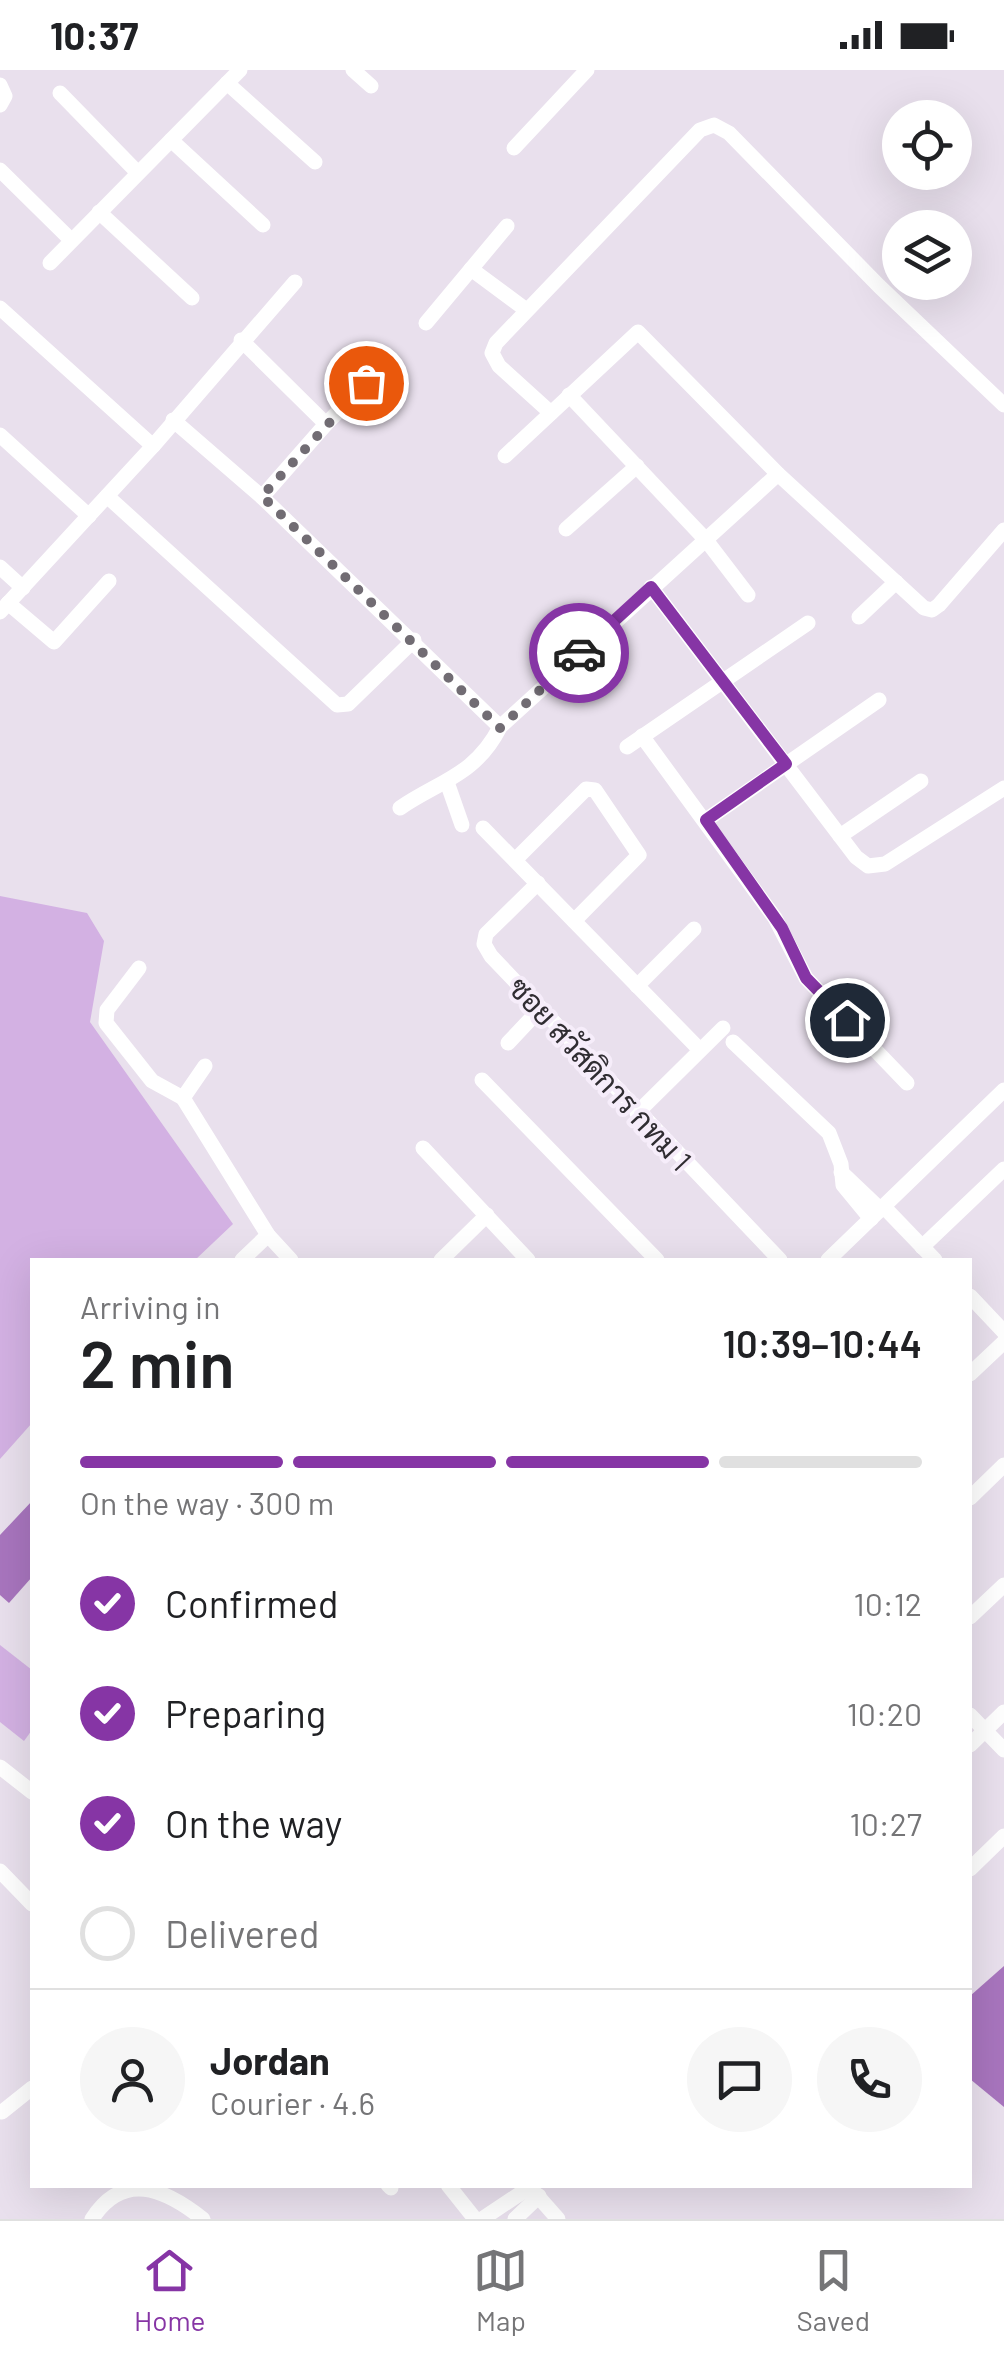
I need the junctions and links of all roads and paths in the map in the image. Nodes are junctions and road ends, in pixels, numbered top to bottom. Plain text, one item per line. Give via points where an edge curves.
1 (240, 70) edge
2 (353, 70) edge
3 (587, 70) edge
4 (227, 82) junction
5 (0, 85) edge
6 (372, 86) dead end
7 (60, 93) dead end
8 (0, 106) edge
9 (170, 140) junction
10 (514, 148) dead end
11 (315, 162) dead end
12 (0, 170) edge
13 (138, 172) junction
14 (98, 212) junction
15 (263, 225) dead end
16 (507, 226) dead end
17 (71, 240) junction
18 (50, 263) dead end
19 (470, 269) junction
20 (295, 282) dead end
21 (192, 298) dead end
22 (0, 308) edge
23 (525, 310) junction
24 (426, 323) dead end
25 (240, 340) junction
26 (366, 383) dead end
27 (569, 395) junction
28 (1004, 405) edge
29 (550, 413) junction
30 (173, 420) junction
31 (326, 424) junction
32 (0, 435) edge
33 (154, 446) junction
34 (505, 456) dead end
35 (638, 466) junction
36 (778, 474) junction
37 (107, 496) junction
38 (262, 496) junction
39 (89, 516) junction
40 (566, 529) dead end
41 (1004, 530) edge
42 (706, 540) junction
43 (0, 567) edge
44 (109, 581) dead end
45 (896, 582) junction
46 (651, 587) junction
47 (23, 588) junction
48 (748, 595) dead end
49 (4, 608) edge
50 (859, 617) dead end
51 (808, 623) dead end
52 (414, 640) junction
53 (724, 683) junction
54 (879, 700) dead end
55 (500, 728) junction
56 (642, 736) junction
57 (626, 746) dead end
58 (786, 764) junction
59 (921, 781) dead end
60 (448, 785) junction
61 (1004, 788) edge
62 (400, 808) dead end
63 (706, 820) junction
64 (462, 825) dead end
65 (483, 828) dead end
66 (840, 836) junction
67 (515, 860) junction
68 (538, 883) junction
69 (574, 921) junction
70 (694, 929) dead end
71 (138, 968) dead end
72 (637, 986) junction
73 (540, 1009) junction
74 (508, 1043) dead end
75 (700, 1050) junction
76 (205, 1066) dead end
77 (482, 1080) dead end
78 (907, 1083) dead end
79 (1004, 1090) edge
80 (183, 1098) junction
81 (637, 1113) junction
82 (423, 1148) dead end
83 (1004, 1169) edge
84 (878, 1212) junction
85 (486, 1216) junction
86 (268, 1235) junction
87 (922, 1247) junction
88 (244, 1258) edge
89 (290, 1258) edge
90 (442, 1258) edge
91 (526, 1258) edge
92 (656, 1258) edge
93 (778, 1258) edge
94 (830, 1258) edge
95 (933, 1258) edge
96 (972, 1298) edge
97 (1004, 1332) edge
98 (1004, 1342) edge
99 (972, 1372) edge
100 (1004, 1464) edge
101 (972, 1496) edge
102 (1004, 1585) edge
103 (972, 1615) edge
104 (1004, 1712) edge
105 (972, 1717) edge
106 (985, 1730) junction
107 (972, 1743) edge
108 (1004, 1750) edge
109 (1, 1770) edge
110 (30, 1791) edge
111 (1004, 1836) edge
112 (972, 1867) edge
113 (0, 1871) edge
114 (30, 1902) edge
115 (30, 2090) edge
116 (2, 2112) dead end
117 (451, 2188) edge
118 (532, 2189) edge
119 (92, 2219) edge
120 (203, 2219) edge
121 (478, 2219) edge
122 (515, 2219) edge
123 (558, 2219) edge

1 - 4 street
2 - 6 street
3 - 10 street
4 - 9 street
4 - 11 street
5 - 8 street
7 - 13 street
9 - 13 street
9 - 15 street
12 - 17 street
13 - 14 street
14 - 17 street
14 - 21 street
16 - 19 street
17 - 18 street
19 - 23 street
19 - 24 street
20 - 25 street
22 - 33 street
23 - 28 street via 700,130 714,125 730,132
23 - 29 street via 492,353
25 - 30 street
25 - 31 street
26 - 31 street
27 - 29 street
27 - 35 street
27 - 36 street via 638,332
29 - 34 street
30 - 33 street
30 - 38 street
31 - 38 street
32 - 39 street
33 - 37 street
35 - 40 street
35 - 42 street
36 - 42 street
36 - 45 street
37 - 39 street
37 - 52 street via 337,706 348,704
38 - 52 street
39 - 47 street
41 - 45 street via 932,610
42 - 46 street
42 - 48 street
43 - 47 street
44 - 49 street via 54,642
45 - 50 street
46 - 53 street
46 - 55 street
47 - 49 street
51 - 53 street
52 - 55 street
53 - 56 street
53 - 58 street
54 - 58 street
55 - 60 street
56 - 57 street
56 - 63 street
58 - 63 street
58 - 66 street
59 - 66 street
60 - 62 street
60 - 64 street
61 - 66 street via 878,867 856,857
63 - 78 street via 782,928 806,978
65 - 67 street
67 - 68 street
67 - 69 street via 586,789 595,790 639,854
68 - 69 street
68 - 73 street, ซอย สวัสดิการ กทม 1 via 486,934 484,944
69 - 72 street
70 - 72 street
71 - 80 street via 106,1022 152,1081
72 - 75 street
73 - 74 street
73 - 81 street, ซอย สวัสดิการ กทม 1
75 - 81 street
75 - 84 street via 728,1035 830,1132 843,1185
76 - 80 street
77 - 92 street
79 - 84 street
80 - 86 street
81 - 93 street, ซอย สวัสดิการ กทม 1
82 - 85 street
83 - 87 street
84 - 87 street
84 - 94 street
85 - 90 street
85 - 91 street
86 - 88 street
86 - 89 street
87 - 95 street
96 - 97 street
98 - 99 street
100 - 101 street
102 - 103 street
104 - 106 street
105 - 106 street
106 - 107 street
106 - 108 street
109 - 110 street
111 - 112 street
113 - 114 street
115 - 116 street
117 - 121 street
118 - 121 street
118 - 122 street
118 - 123 street
119 - 120 street via 109,2196 143,2189

